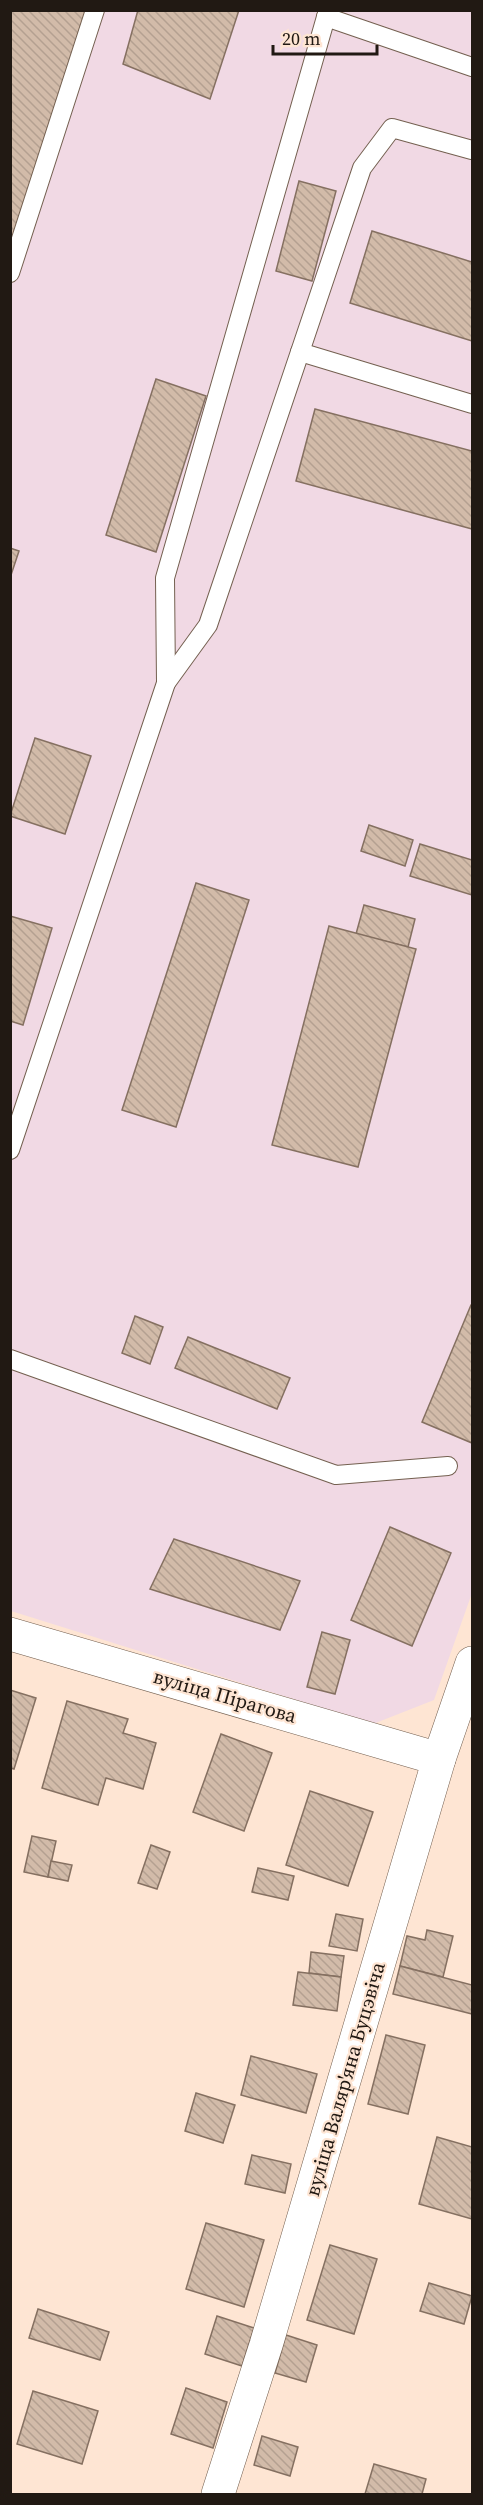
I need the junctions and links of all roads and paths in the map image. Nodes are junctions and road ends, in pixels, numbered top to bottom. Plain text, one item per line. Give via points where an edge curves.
1 (95, 10) edge
2 (327, 14) edge
3 (472, 67) edge
4 (472, 150) edge
5 (10, 273) edge
6 (300, 352) junction
7 (472, 404) edge
8 (166, 683) junction
9 (10, 1150) edge
10 (10, 1359) edge
11 (448, 1466) dead end
12 (10, 1634) edge
13 (472, 1663) edge
14 (467, 1696) edge
15 (439, 1759) junction
16 (218, 2494) edge

1 - 5 lane
2 - 3 lane
2 - 8 lane via 165,578
4 - 6 lane via 392,128 362,168
6 - 7 lane
6 - 8 lane via 208,625
8 - 9 lane
10 - 11 lane via 336,1474
12 - 15 street, вуліца Пірагова
13 - 14 street, вуліца Валяр'яна Буцэвіча
14 - 15 street, вуліца Валяр'яна Буцэвіча
15 - 16 street, вуліца Валяр'яна Буцэвіча

